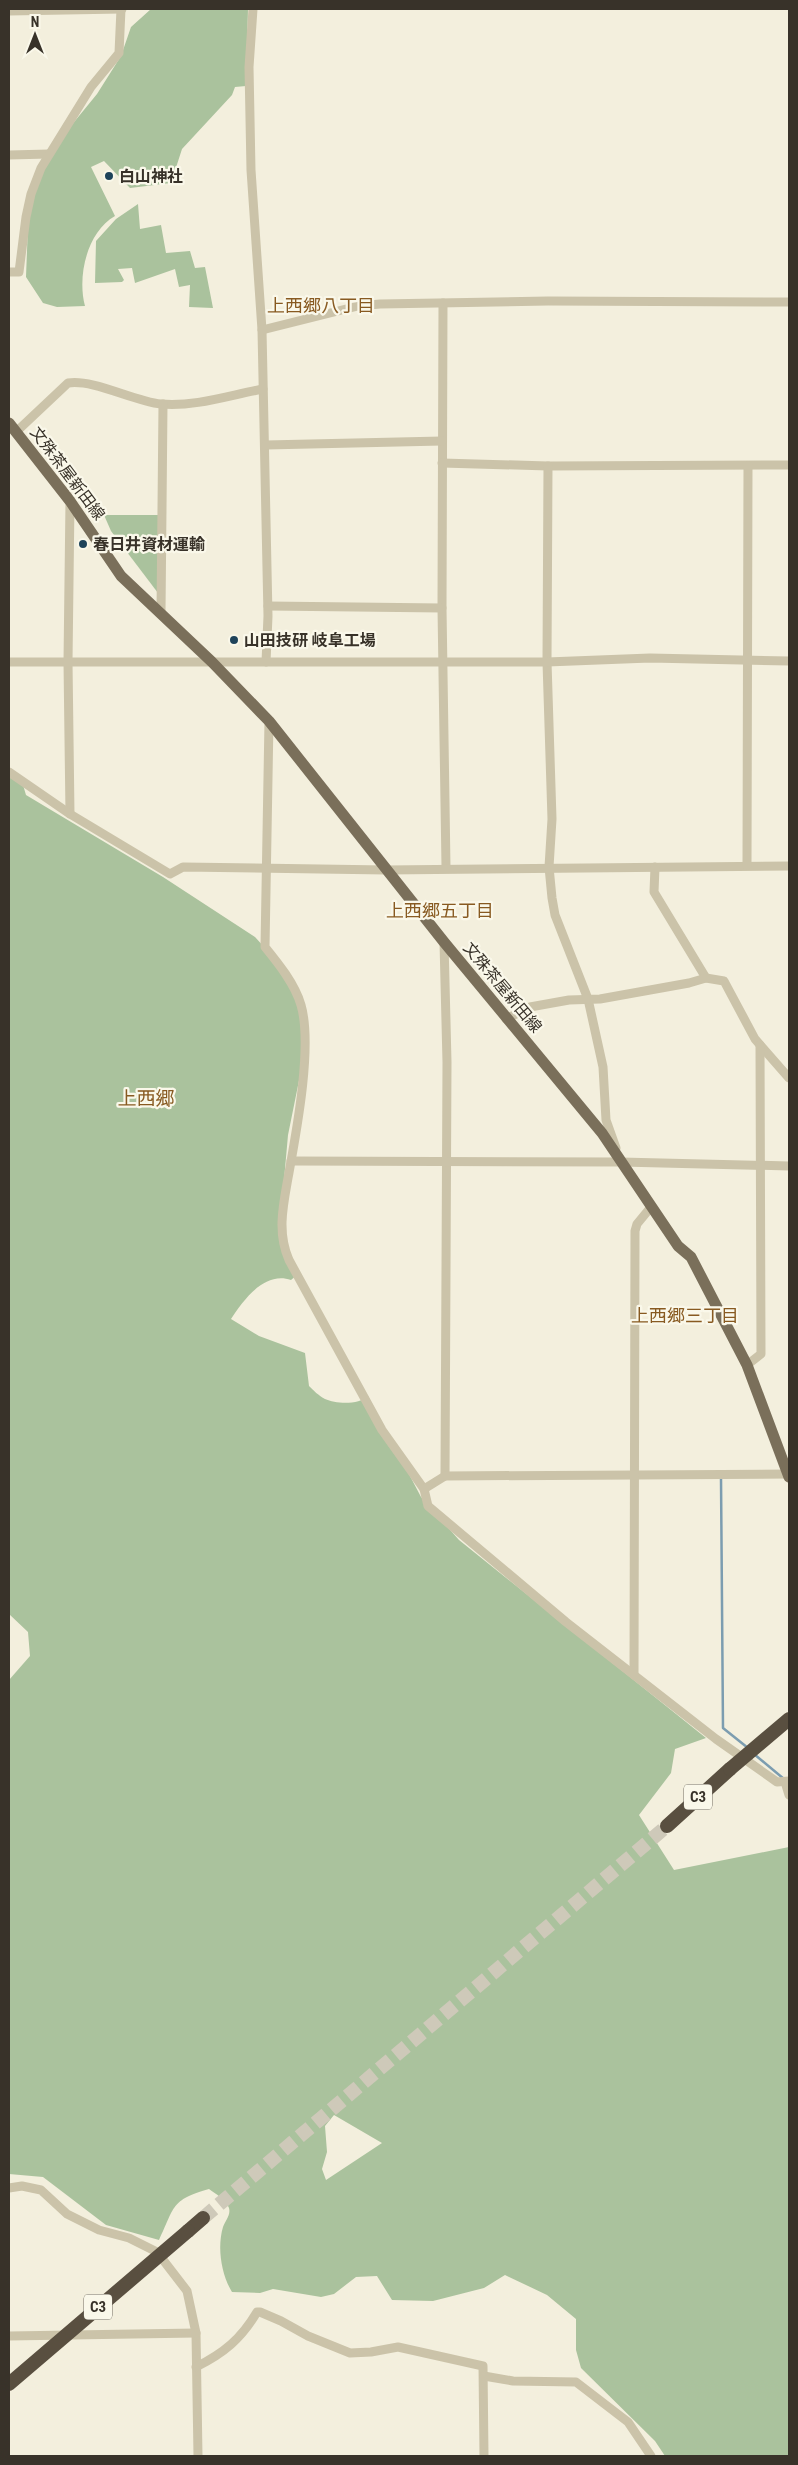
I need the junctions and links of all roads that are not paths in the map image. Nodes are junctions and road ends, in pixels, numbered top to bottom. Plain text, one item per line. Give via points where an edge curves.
1 (122, 9) edge
2 (253, 9) edge
3 (9, 11) edge
4 (49, 154) junction
5 (9, 155) edge
6 (9, 272) edge
7 (789, 302) edge
8 (443, 303) junction
9 (262, 330) junction
10 (264, 389) junction
11 (163, 404) junction
12 (12, 428) edge
13 (442, 441) junction
14 (266, 444) junction
15 (442, 463) junction
16 (789, 465) edge
17 (548, 466) junction
18 (748, 466) junction
19 (70, 501) junction
20 (268, 606) junction
21 (442, 608) junction
22 (162, 613) junction
23 (748, 661) junction
24 (789, 661) edge
25 (9, 662) edge
26 (68, 662) junction
27 (212, 662) junction
28 (266, 662) junction
29 (444, 662) junction
30 (547, 662) junction
31 (269, 720) junction
32 (9, 772) edge
33 (70, 814) junction
34 (747, 865) junction
35 (789, 866) edge
36 (446, 867) junction
37 (549, 867) junction
38 (655, 867) junction
39 (267, 869) junction
40 (386, 870) junction
41 (444, 942) junction
42 (706, 978) junction
43 (588, 999) junction
44 (506, 1019) junction
45 (760, 1045) junction
46 (789, 1078) edge
47 (291, 1161) junction
48 (447, 1162) junction
49 (621, 1162) junction
50 (762, 1166) junction
51 (789, 1166) edge
52 (651, 1207) junction
53 (747, 1364) junction
54 (635, 1475) junction
55 (789, 1475) edge
56 (445, 1476) junction
57 (424, 1489) junction
58 (634, 1675) junction
59 (789, 1719) edge
60 (787, 1781) edge
61 (789, 1795) edge
62 (667, 1826) tunnel mouth
63 (9, 2188) edge
64 (203, 2218) tunnel mouth
65 (196, 2332) junction
66 (9, 2336) edge
67 (196, 2367) junction
68 (484, 2376) junction
69 (9, 2384) edge
70 (198, 2456) edge
71 (484, 2456) edge
72 (651, 2456) edge

1 - 3 street
1 - 4 street via 119,53 91,87
2 - 9 street via 249,68 251,170
4 - 5 street
4 - 6 street via 31,194 19,272
7 - 8 street
8 - 9 street via 358,306
8 - 13 street
9 - 10 street
10 - 11 street via 195,403
10 - 14 street
11 - 12 street via 68,383
11 - 22 street
12 - 19 main road, 文殊茶屋新田線
13 - 14 street
13 - 15 street
14 - 20 street
15 - 17 street
15 - 21 street
16 - 18 street
17 - 18 street
17 - 30 street
18 - 23 street
19 - 22 main road, 文殊茶屋新田線 via 121,576
19 - 26 street
20 - 21 street
20 - 28 street
21 - 29 street
22 - 27 main road, 文殊茶屋新田線
23 - 24 street
23 - 30 street via 650,658
23 - 34 street
25 - 26 street
26 - 27 street
26 - 33 street
27 - 28 street
27 - 31 main road, 文殊茶屋新田線
28 - 29 street
29 - 30 street
29 - 36 street
30 - 37 street via 552,819
31 - 39 street
31 - 40 main road, 文殊茶屋新田線
32 - 33 street
33 - 39 street via 170,874 183,867
34 - 35 street
34 - 38 street
36 - 37 street
36 - 40 street
37 - 38 street
37 - 43 street via 555,915
38 - 42 street via 654,892
39 - 40 street
39 - 47 street via 265,947 300,1002 304,1020 303,1077
40 - 41 main road, 文殊茶屋新田線
41 - 44 main road, 文殊茶屋新田線
41 - 48 street
42 - 43 street
42 - 45 street via 724,981
43 - 44 street via 530,1007
43 - 49 street via 604,1068 606,1120
44 - 49 main road, 文殊茶屋新田線 via 602,1133
45 - 46 street
45 - 50 street
47 - 48 street
47 - 57 street via 282,1215 282,1244 382,1430
48 - 49 street
48 - 56 street
49 - 50 street
49 - 52 main road, 文殊茶屋新田線
50 - 51 street
50 - 53 street via 761,1354
52 - 53 main road, 文殊茶屋新田線 via 678,1246 691,1258
52 - 54 street via 635,1231
53 - 55 main road, 文殊茶屋新田線
54 - 55 street
54 - 56 street
54 - 58 street
56 - 57 street
57 - 58 street via 428,1506
58 - 60 street via 777,1782
59 - 62 highway, C3, bridge
60 - 61 street
63 - 65 street via 22,2186 41,2190 67,2214 157,2252 187,2291
64 - 69 highway, C3, bridge
65 - 66 street
65 - 67 street
67 - 68 street via 218,2356 245,2332 260,2312 350,2352 398,2347 483,2366
67 - 70 street
68 - 71 street
68 - 72 street via 513,2381 576,2382 628,2422

